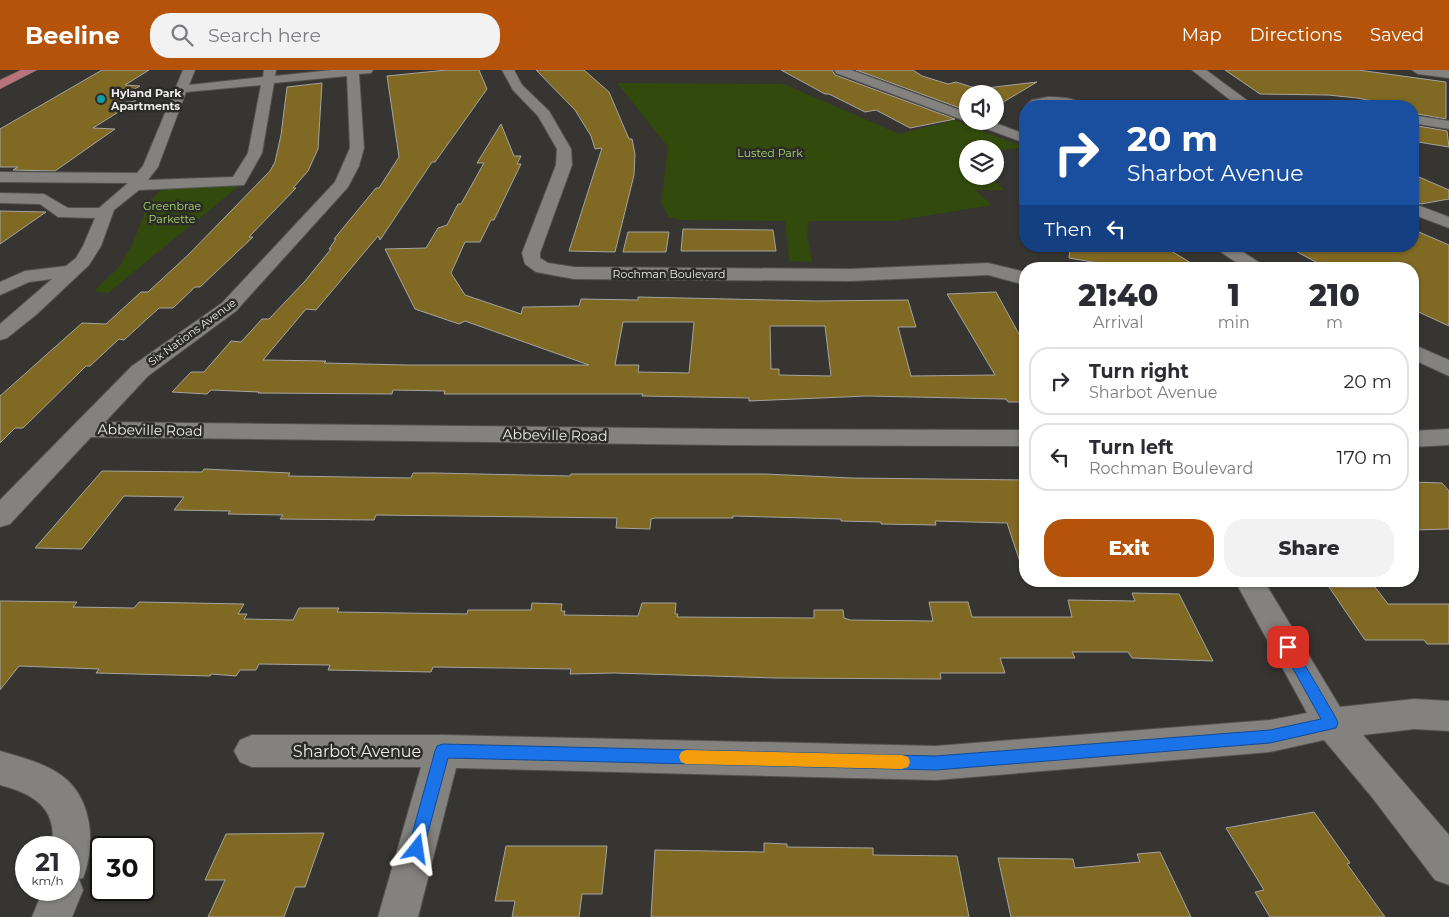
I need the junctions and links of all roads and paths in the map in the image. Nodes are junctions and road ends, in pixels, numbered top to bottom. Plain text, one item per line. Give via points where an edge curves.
1 (31, 70) edge
2 (189, 70) edge
3 (508, 70) edge
4 (840, 70) edge
5 (1198, 70) edge
6 (1418, 70) edge
7 (360, 71) edge
8 (1449, 74) edge
9 (270, 75) edge
10 (0, 86) edge
11 (182, 89) junction
12 (1238, 100) edge
13 (959, 115) edge
14 (1016, 120) dead end
15 (1419, 120) edge
16 (1004, 124) edge
17 (1449, 125) edge
18 (1001, 130) edge
19 (1019, 137) edge
20 (0, 177) edge
21 (138, 181) junction
22 (0, 198) edge
23 (1419, 211) edge
24 (104, 213) junction
25 (1449, 223) edge
26 (1231, 252) edge
27 (1248, 262) edge
28 (73, 272) junction
29 (1019, 277) edge
30 (0, 289) edge
31 (0, 334) edge
32 (1419, 354) edge
33 (1449, 369) edge
34 (85, 430) junction
35 (1449, 437) edge
36 (1019, 438) edge
37 (1419, 439) edge
38 (0, 517) edge
39 (1252, 587) edge
40 (1449, 716) edge
41 (1331, 723) junction
42 (443, 751) junction
43 (252, 752) dead end
44 (0, 768) edge
45 (71, 836) edge
46 (1449, 866) edge
47 (59, 901) edge
48 (52, 917) edge
49 (398, 917) edge

1 - 10 main road
2 - 11 street
3 - 29 street, Rochman Boulevard via 517,87 544,114 566,154 531,253 531,260 543,268 574,273 850,275 988,269
4 - 13 street
5 - 12 street
6 - 8 street
7 - 9 street
7 - 34 street, Six Nations Avenue via 357,148 342,184 229,307 150,361
9 - 11 street
9 - 21 street via 255,153 238,182
11 - 21 street via 150,167
14 - 16 street
15 - 17 street
18 - 19 street
20 - 21 street
21 - 24 street
22 - 24 street via 44,200 64,213
23 - 25 street
24 - 28 street via 91,249
26 - 27 street
28 - 30 street via 25,277
28 - 31 street
32 - 33 street
34 - 36 street, Abbeville Road
34 - 38 street, Six Nations Avenue
35 - 37 street
39 - 41 street
40 - 41 street, Sharbot Avenue via 1414,714
41 - 42 street, Sharbot Avenue via 1270,736 936,763
41 - 46 street
42 - 43 street, Sharbot Avenue
42 - 49 street
44 - 45 street via 41,781 57,794 69,813
47 - 48 street

